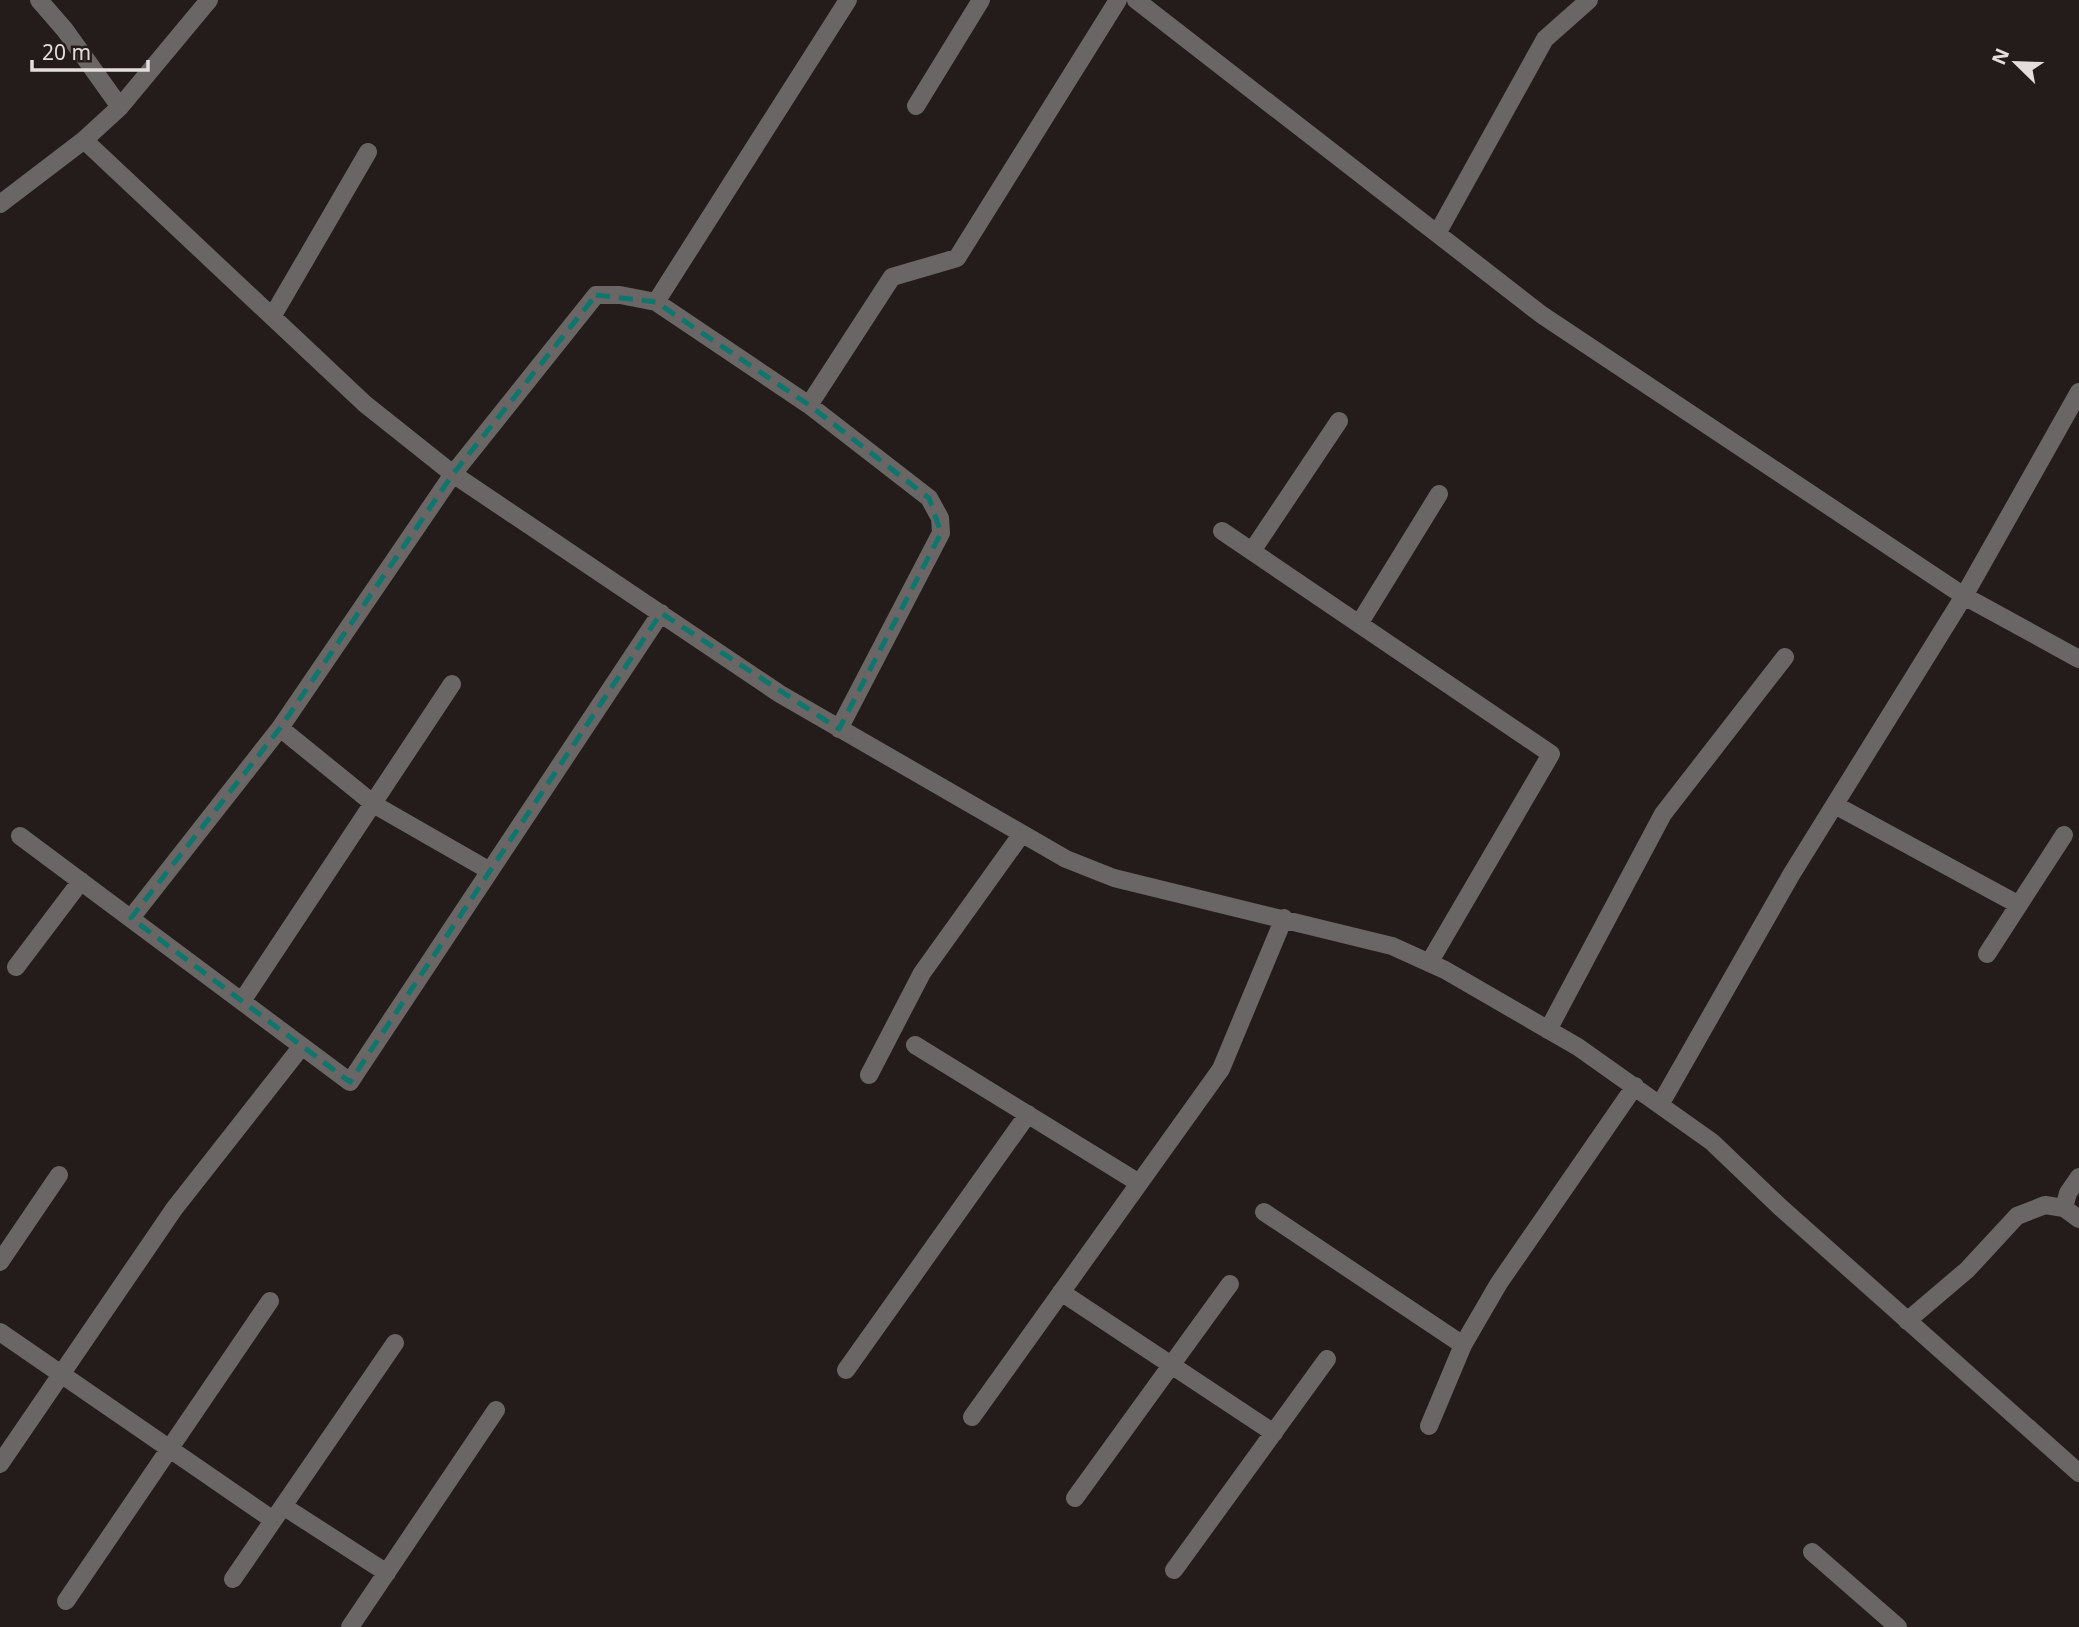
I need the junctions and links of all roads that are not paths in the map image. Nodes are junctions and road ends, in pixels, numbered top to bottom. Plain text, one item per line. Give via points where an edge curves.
1 (39, 0) edge
2 (209, 0) edge
3 (848, 0) edge
4 (981, 0) edge
5 (1118, 0) edge
6 (1136, 0) edge
7 (1589, 0) edge
8 (916, 106) dead end
9 (120, 107) junction
10 (84, 140) junction
11 (368, 152) dead end
12 (0, 204) edge
13 (1438, 232) junction
14 (656, 302) junction
15 (272, 317) junction
16 (2079, 392) edge
17 (809, 405) junction
18 (1339, 421) dead end
19 (453, 474) junction
20 (1439, 494) dead end
21 (1222, 531) dead end
22 (1252, 551) junction
23 (1964, 596) junction
24 (660, 613) junction
25 (1359, 624) junction
26 (1785, 657) dead end
27 (2079, 659) edge
28 (452, 684) dead end
29 (280, 728) junction
30 (839, 729) junction
31 (1835, 804) junction
32 (375, 805) junction
33 (1021, 835) junction
34 (2064, 835) dead end
35 (20, 836) dead end
36 (491, 871) junction
37 (81, 881) junction
38 (2019, 905) junction
39 (131, 918) junction
40 (1284, 918) junction
41 (1987, 954) dead end
42 (1429, 963) junction
43 (16, 967) dead end
44 (242, 1001) junction
45 (1548, 1030) junction
46 (915, 1045) dead end
47 (302, 1046) junction
48 (869, 1075) dead end
49 (1635, 1086) junction
50 (1661, 1103) junction
51 (1028, 1114) junction
52 (60, 1175) dead end
53 (2079, 1177) edge
54 (1139, 1183) junction
55 (2064, 1208) junction
56 (1264, 1212) dead end
57 (2079, 1219) edge
58 (0, 1262) edge
59 (1230, 1284) dead end
60 (1061, 1292) junction
61 (270, 1301) dead end
62 (1907, 1321) junction
63 (0, 1332) edge
64 (395, 1343) dead end
65 (1463, 1345) junction
66 (1327, 1359) dead end
67 (1171, 1366) junction
68 (846, 1370) dead end
69 (61, 1374) junction
70 (496, 1410) dead end
71 (972, 1417) dead end
72 (1429, 1426) dead end
73 (1274, 1433) junction
74 (170, 1450) junction
75 (0, 1464) edge
76 (2079, 1473) edge
77 (1075, 1498) dead end
78 (278, 1513) junction
79 (1812, 1552) dead end
80 (1174, 1570) dead end
81 (387, 1573) junction
82 (233, 1579) dead end
83 (66, 1601) dead end
84 (350, 1627) edge
85 (1898, 1627) edge

1 - 9 street
2 - 9 street
3 - 14 street
4 - 8 street
5 - 17 street via 957,258 892,277
6 - 13 street
7 - 13 street via 1545,39
9 - 10 street
10 - 12 street
10 - 15 street
11 - 15 street
13 - 23 street via 1542,315
14 - 17 street
14 - 19 street via 596,295
15 - 19 street via 365,404
16 - 23 street
17 - 30 street via 929,498 940,518 941,533
18 - 22 street
19 - 24 street
19 - 29 street
20 - 25 street
21 - 22 street
22 - 25 street
23 - 27 street
23 - 31 street
24 - 30 street
24 - 36 street
25 - 42 street via 1551,754
26 - 45 street via 1663,814
28 - 32 street
29 - 32 street
29 - 39 street
30 - 33 street
31 - 38 street
31 - 50 street
32 - 36 street
32 - 44 street
33 - 40 street via 1114,878
33 - 48 street via 922,973
34 - 38 street
35 - 37 street
36 - 47 street via 350,1082
37 - 39 street
37 - 43 street
38 - 41 street
39 - 44 street
40 - 42 street via 1392,946
40 - 54 street via 1221,1069
42 - 45 street
44 - 47 street
45 - 49 street
46 - 51 street
47 - 69 street via 174,1209
49 - 50 street
49 - 65 street via 1499,1283
50 - 62 street via 1712,1142
51 - 54 street
51 - 68 street
52 - 58 street
53 - 55 street
54 - 60 street
55 - 57 street
55 - 62 street via 2045,1205 2017,1216 1966,1270
56 - 65 street
59 - 67 street
60 - 67 street
60 - 71 street
61 - 74 street
62 - 76 street
63 - 69 street
64 - 78 street
65 - 72 street
66 - 73 street
67 - 73 street
67 - 77 street
69 - 74 street
69 - 75 street
70 - 81 street
73 - 80 street
74 - 78 street
74 - 83 street
78 - 81 street
78 - 82 street
79 - 85 street
81 - 84 street

